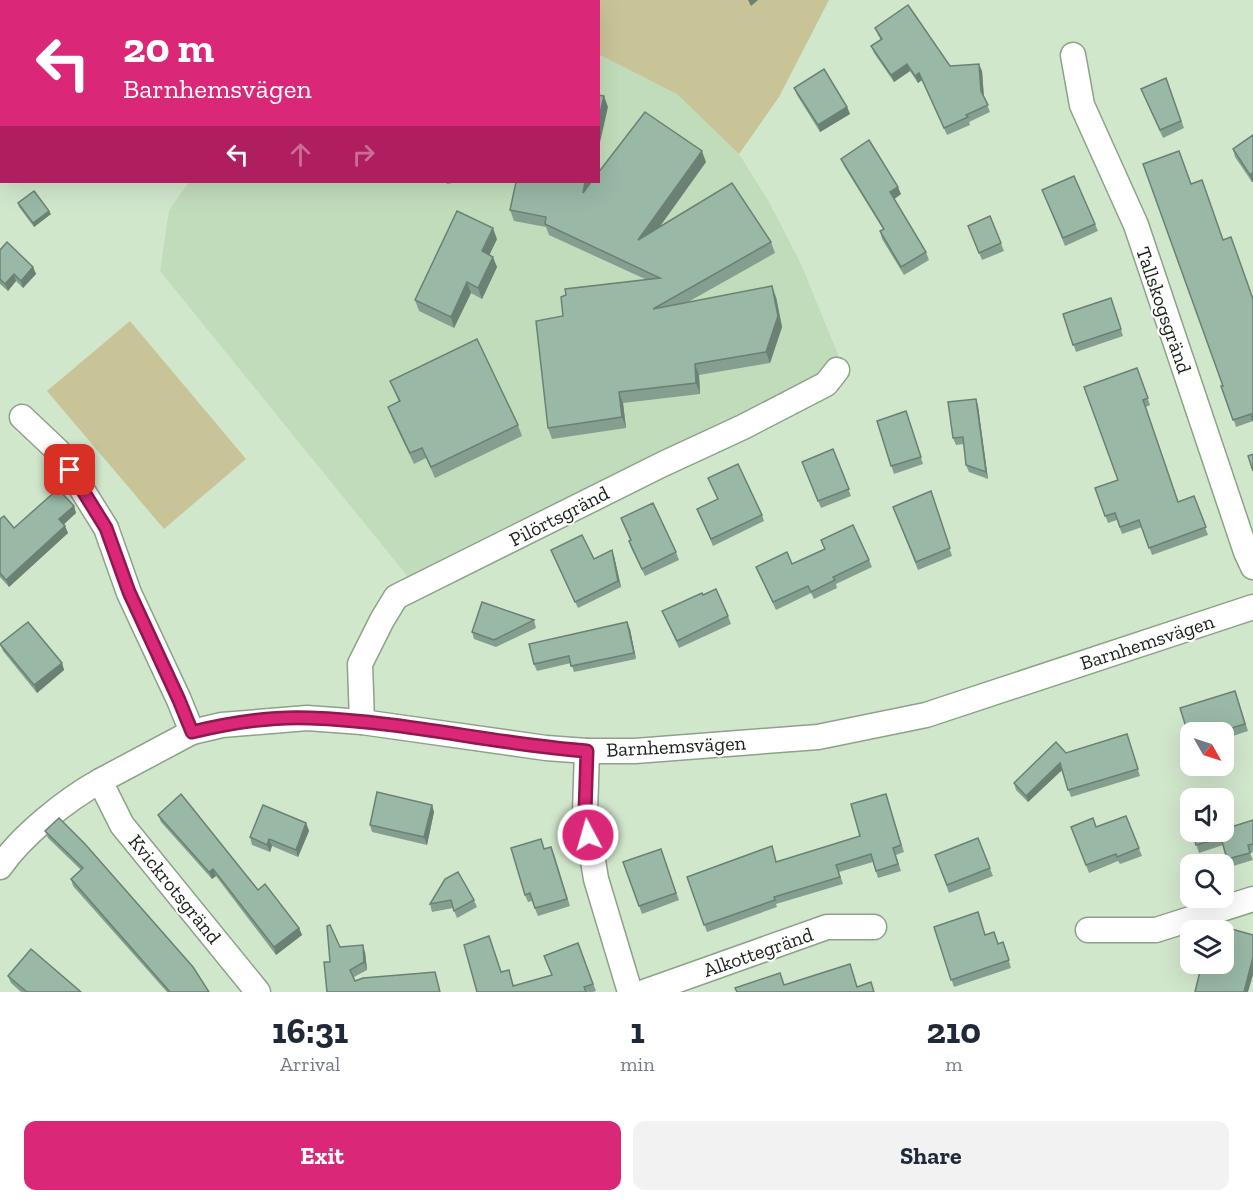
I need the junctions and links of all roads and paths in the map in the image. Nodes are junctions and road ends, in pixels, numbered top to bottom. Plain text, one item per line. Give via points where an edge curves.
1 (1073, 55) dead end
2 (837, 370) dead end
3 (22, 417) dead end
4 (1253, 567) edge
5 (1253, 607) edge
6 (362, 722) junction
7 (192, 732) junction
8 (587, 751) junction
9 (100, 781) junction
10 (0, 867) edge
11 (1253, 899) edge
12 (874, 927) dead end
13 (1088, 930) dead end
14 (258, 992) edge
15 (630, 992) edge
16 (644, 992) edge

1 - 4 street, Tallskogsgränd via 1082,105 1136,225
2 - 6 street, Pilörtsgränd via 826,384 743,427 396,597 360,664
3 - 7 street via 58,451 106,528 129,592
5 - 8 street, Barnhemsvägen via 926,715 818,737
6 - 7 street, Barnhemsvägen via 308,718 254,721
6 - 8 street, Barnhemsvägen
7 - 9 street
8 - 15 street via 585,812 596,879
9 - 10 street via 55,812
9 - 14 street, Kvickrotsgränd via 122,825
11 - 13 street via 1156,930
12 - 16 street, Alkottegränd via 827,927

